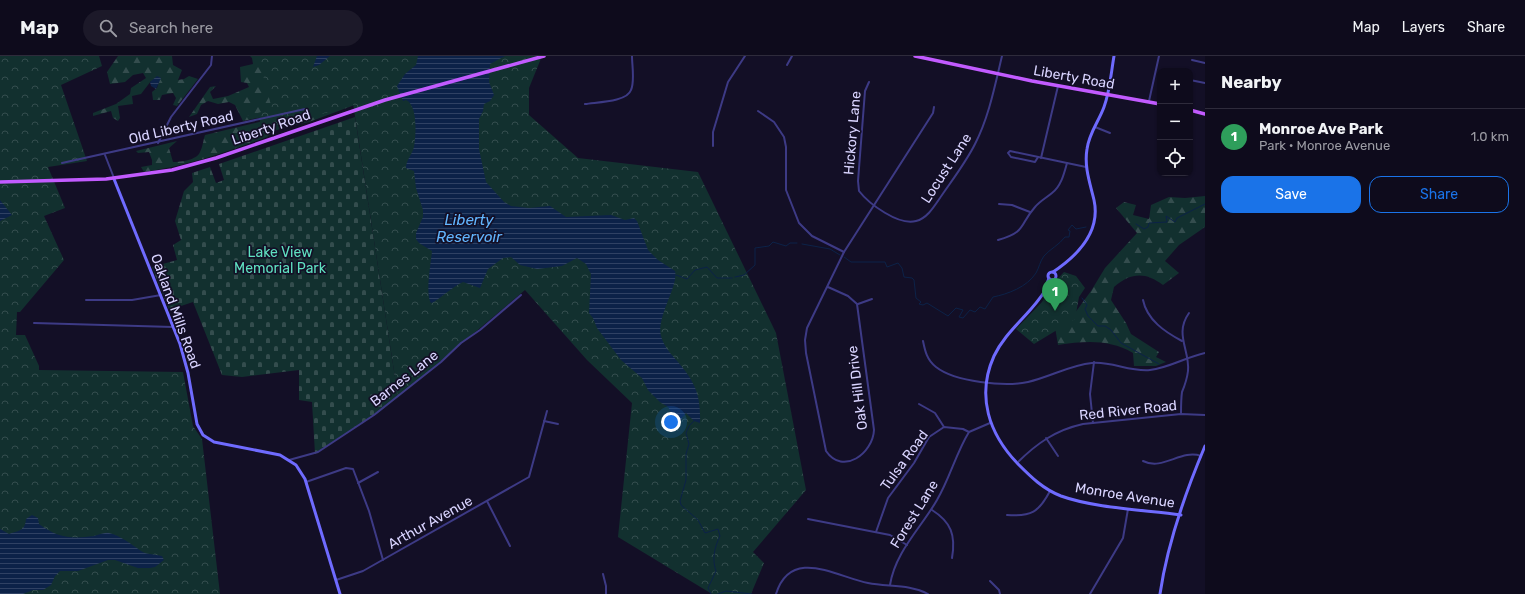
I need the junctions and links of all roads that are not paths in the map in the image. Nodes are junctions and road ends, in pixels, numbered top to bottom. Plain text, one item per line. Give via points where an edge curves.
1 (212, 56) edge
2 (544, 56) edge
3 (632, 56) edge
4 (745, 56) edge
5 (792, 56) edge
6 (915, 56) edge
7 (1002, 56) edge
8 (1114, 56) edge
9 (1159, 56) edge
10 (1192, 60) dead end
11 (1205, 63) edge
12 (787, 65) dead end
13 (998, 74) junction
14 (1193, 81) edge
15 (869, 82) dead end
16 (1205, 83) edge
17 (1058, 86) junction
18 (1107, 94) junction
19 (1149, 101) junction
20 (1157, 103) edge
21 (585, 104) dead end
22 (934, 107) dead end
23 (305, 109) dead end
24 (758, 110) dead end
25 (1193, 111) edge
26 (1205, 114) edge
27 (1094, 126) junction
28 (1110, 133) dead end
29 (158, 142) junction
30 (714, 146) dead end
31 (105, 155) junction
32 (1040, 157) junction
33 (62, 163) dead end
34 (1066, 163) junction
35 (1086, 166) junction
36 (114, 179) junction
37 (0, 182) edge
38 (999, 204) dead end
39 (874, 205) junction
40 (1030, 212) junction
41 (998, 240) dead end
42 (844, 252) junction
43 (1060, 267) junction
44 (1053, 272) junction
45 (1056, 275) junction
46 (1051, 279) junction
47 (828, 287) junction
48 (161, 295) junction
49 (521, 295) dead end
50 (872, 299) dead end
51 (86, 300) dead end
52 (1143, 300) dead end
53 (857, 304) junction
54 (1189, 313) dead end
55 (34, 323) dead end
56 (174, 327) junction
57 (923, 340) dead end
58 (1182, 341) junction
59 (1205, 353) edge
60 (1187, 359) junction
61 (1094, 362) junction
62 (986, 382) junction
63 (919, 404) dead end
64 (547, 411) dead end
65 (1180, 414) junction
66 (1205, 415) edge
67 (544, 421) junction
68 (990, 423) junction
69 (1093, 423) junction
70 (558, 424) dead end
71 (944, 428) junction
72 (969, 432) junction
73 (1046, 438) junction
74 (1205, 446) edge
75 (1058, 456) dead end
76 (1201, 456) junction
77 (289, 460) junction
78 (1144, 461) dead end
79 (1017, 463) junction
80 (378, 472) dead end
81 (306, 482) junction
82 (358, 483) junction
83 (1050, 491) junction
84 (487, 501) junction
85 (1128, 508) junction
86 (932, 510) junction
87 (1007, 515) dead end
88 (1181, 515) junction
89 (808, 519) dead end
90 (876, 532) junction
91 (908, 545) junction
92 (510, 546) dead end
93 (952, 558) dead end
94 (383, 560) junction
95 (603, 574) dead end
96 (336, 580) junction
97 (990, 582) dead end
98 (890, 585) junction
99 (340, 594) edge
100 (606, 594) edge
101 (776, 594) edge
102 (928, 594) edge
103 (1000, 594) edge
104 (1090, 594) edge
105 (1160, 594) edge

1 - 29 street via 211,65 171,117
2 - 36 main road, Liberty Road via 385,100 199,163 159,173
3 - 21 street via 632,88 629,94 621,99
4 - 30 street via 728,82 713,132
5 - 12 street
6 - 13 main road, Liberty Road
7 - 13 street, Locust Lane
8 - 18 street, Monroe Avenue
9 - 19 street
10 - 11 street
13 - 17 main road, Liberty Road
13 - 39 street, Locust Lane via 976,143 929,213 916,221 903,222
14 - 16 street
15 - 39 street, Hickory Lane via 865,98 858,188
17 - 18 main road, Liberty Road
17 - 32 street
18 - 19 main road, Liberty Road
18 - 27 street, Monroe Avenue
19 - 20 main road, Liberty Road
22 - 39 street, Oak Hill Drive via 934,113
23 - 29 street, Old Liberty Road
24 - 42 street via 774,122 784,137 786,190 799,223 812,236
25 - 26 main road
27 - 28 street
27 - 35 street, Monroe Avenue via 1087,147
29 - 31 street, Old Liberty Road
31 - 33 street, Old Liberty Road
31 - 36 street, Oakland Mills Road
32 - 32 street via 1010,151 1008,153 1011,157 1036,162
32 - 34 street
34 - 35 street
34 - 40 street via 1063,177 1056,189
35 - 43 street, Monroe Avenue via 1094,201 1094,225 1082,247
36 - 37 main road, Liberty Road
36 - 48 street, Oakland Mills Road
38 - 40 street via 1012,205
39 - 42 street, Oak Hill Drive
40 - 41 street via 1020,230
42 - 47 street, Oak Hill Drive
43 - 44 street, Monroe Avenue
43 - 45 street, Monroe Avenue
44 - 45 street
44 - 46 street, Monroe Avenue via 1049,273
45 - 46 street, Monroe Avenue
46 - 62 street, Monroe Avenue via 1033,308 999,346
47 - 53 street via 848,296
47 - 53 street, Oak Hill Drive via 808,328 805,344 826,451 831,458 844,463 853,461 862,454 873,436
48 - 51 street via 128,300
48 - 56 street, Oakland Mills Road
49 - 77 street, Barnes Lane via 374,415 318,452
50 - 53 street
52 - 58 street via 1145,309 1154,322
54 - 58 street via 1184,323
55 - 56 street
56 - 77 street, Oakland Mills Road via 187,368 196,422 203,435 216,442 273,453
57 - 62 street via 926,355 935,367 955,376
58 - 60 street
59 - 60 street
60 - 61 street via 1150,370 1127,369
60 - 65 street via 1188,375 1182,392
61 - 62 street via 1028,382
61 - 69 street via 1090,394
62 - 68 street, Monroe Avenue via 986,406
63 - 71 street via 935,413
64 - 67 street
65 - 66 street, Red River Road
65 - 69 street, Red River Road
67 - 70 street
67 - 84 street, Arthur Avenue via 529,477
68 - 72 street
68 - 79 street, Monroe Avenue via 1000,442
69 - 73 street, Red River Road via 1071,426
71 - 72 street, Tulsa Road via 954,427
71 - 90 street, Tulsa Road via 929,437 914,464 888,498
72 - 86 street, Forest Lane
73 - 75 street
73 - 79 street, Red River Road
74 - 76 street
76 - 78 street via 1187,454 1169,462
76 - 88 street
77 - 81 street, Oakland Mills Road
79 - 83 street, Monroe Avenue
80 - 82 street
81 - 82 street via 350,468 354,470
81 - 96 street, Oakland Mills Road
82 - 94 street
83 - 85 street, Monroe Avenue via 1083,501
83 - 87 street via 1035,511 1024,515
84 - 92 street
84 - 94 street, Arthur Avenue
85 - 88 street, Monroe Avenue
85 - 104 street via 1123,538
86 - 91 street, Forest Lane
86 - 93 street via 944,518 952,530
88 - 105 street
89 - 90 street
90 - 91 street via 894,536
91 - 98 street, Forest Lane via 894,566
94 - 96 street, Arthur Avenue via 359,573
95 - 100 street
96 - 99 street, Oakland Mills Road
97 - 103 street
98 - 101 street via 864,582 818,568 803,568 792,572 783,580
98 - 102 street

